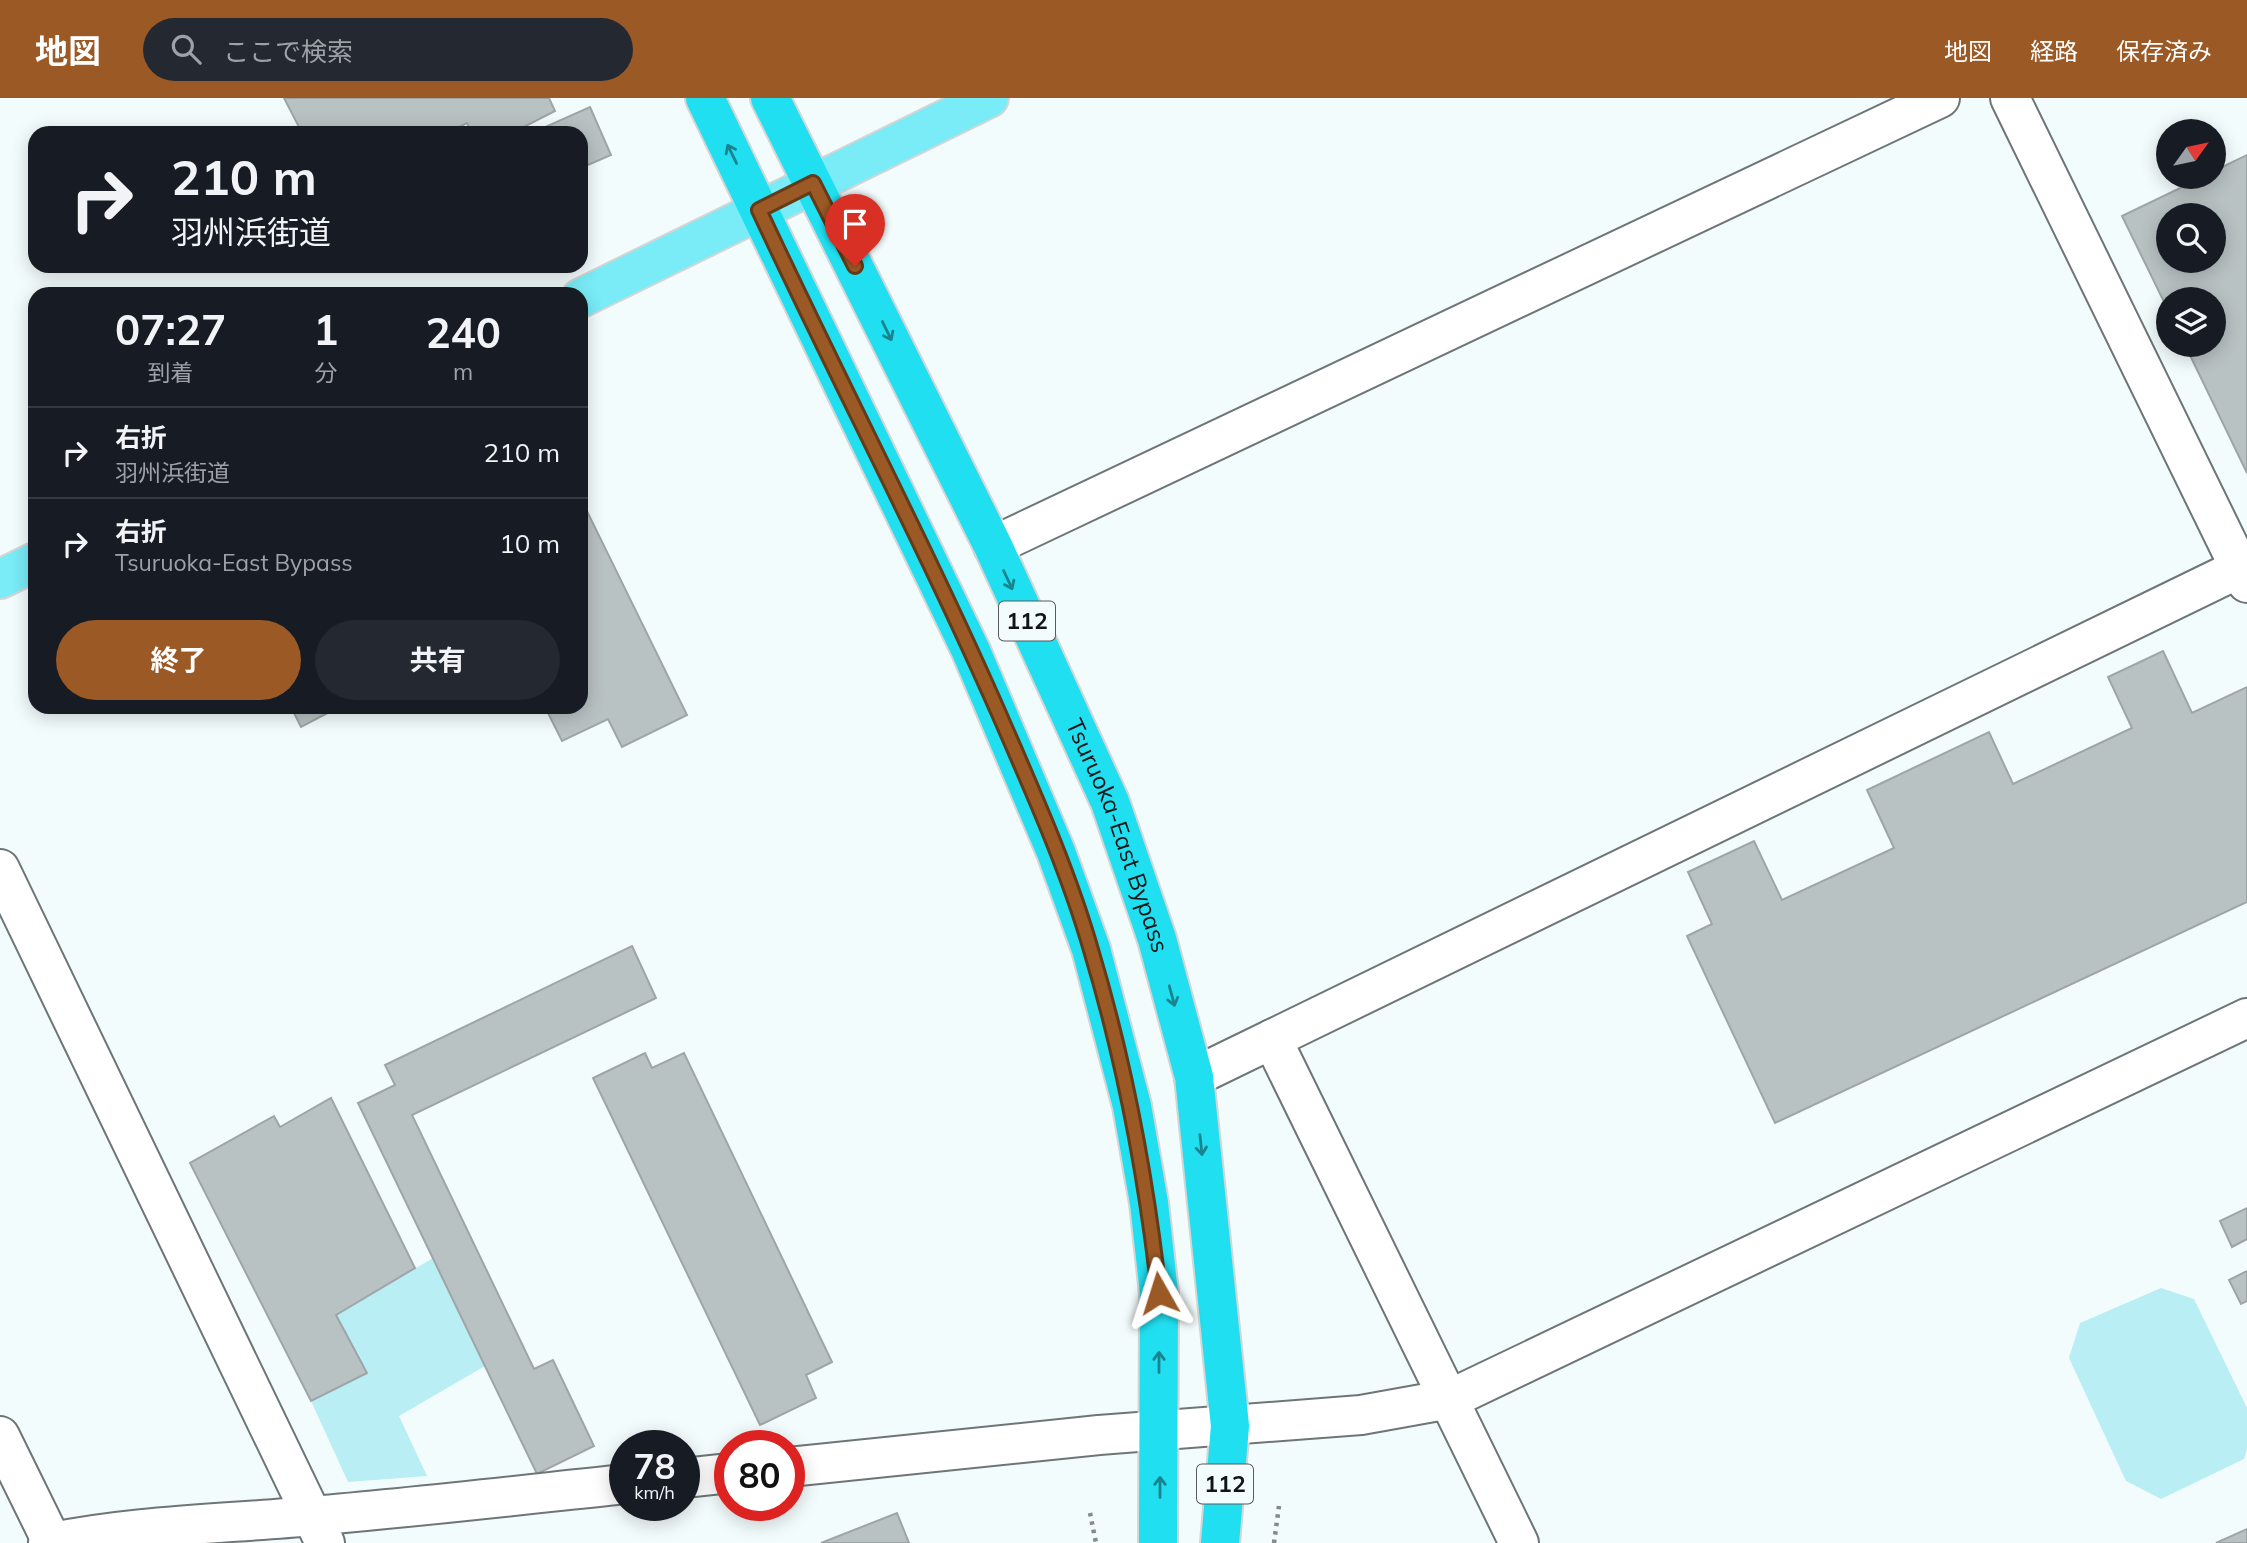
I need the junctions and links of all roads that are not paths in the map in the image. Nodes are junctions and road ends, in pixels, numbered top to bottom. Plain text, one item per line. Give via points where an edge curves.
1 (705, 98) edge
2 (770, 98) edge
3 (989, 98) edge
4 (1940, 98) edge
5 (2010, 98) edge
6 (813, 183) junction
7 (759, 210) junction
8 (588, 295) edge
9 (993, 546) junction
10 (28, 565) edge
11 (2243, 575) edge
12 (0, 579) edge
13 (0, 869) edge
14 (2247, 1018) edge
15 (1272, 1039) junction
16 (1194, 1077) junction
17 (1450, 1399) junction
18 (1230, 1426) junction
19 (1160, 1430) junction
20 (0, 1436) edge
21 (805, 1465) edge
22 (609, 1486) edge
23 (318, 1530) edge
24 (148, 1535) edge
25 (50, 1543) edge
26 (1158, 1543) edge
27 (1220, 1543) edge
28 (1519, 1543) edge

7 -> 1 highway, 112
2 - 6 highway, 112
3 - 6 main road
4 - 9 street
5 - 11 street
6 - 7 main road
6 -> 9 highway, Tsuruoka-East Bypass / 112
7 - 8 main road
19 -> 7 highway, 112 via 1159,1293 1149,1203 1132,1106 1091,949 977,664
9 -> 16 highway, Tsuruoka-East Bypass / 112 via 1110,802 1157,939
10 - 12 main road
11 - 15 street
13 - 23 street
14 - 17 street
15 - 16 street
15 - 17 street
16 -> 18 highway, Tsuruoka-East Bypass / 112
17 - 18 street via 1361,1416
17 - 28 street
18 - 19 street
18 - 27 highway, Tsuruoka-East Bypass / 112
19 - 21 street
26 -> 19 highway, 112
20 - 25 street
22 - 23 street
23 - 24 street
24 - 25 street

